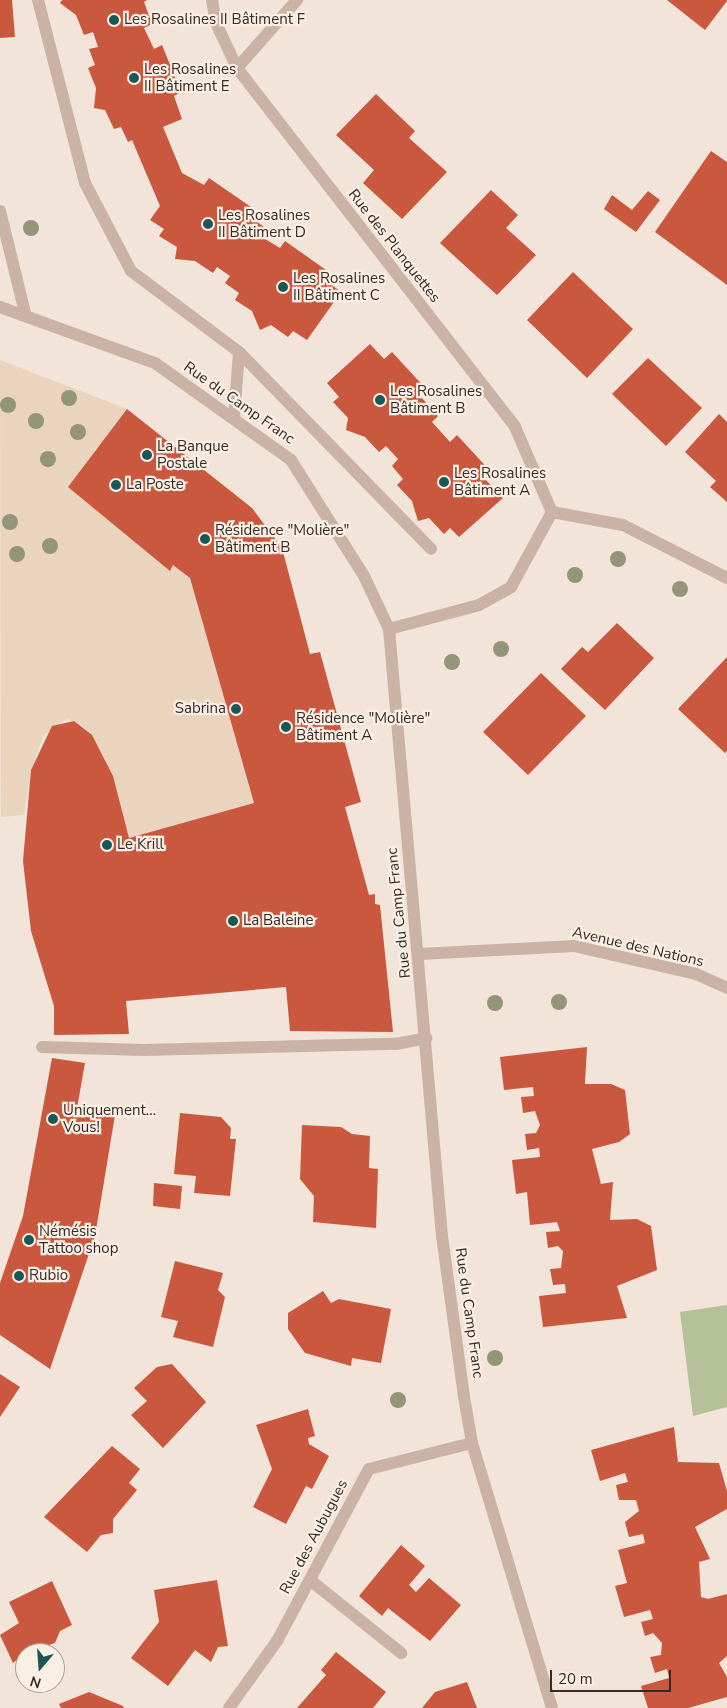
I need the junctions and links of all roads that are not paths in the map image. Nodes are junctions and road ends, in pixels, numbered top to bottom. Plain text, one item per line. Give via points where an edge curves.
1 (38, 0) edge
2 (212, 0) edge
3 (297, 0) edge
4 (237, 68) junction
5 (0, 211) edge
6 (0, 307) edge
7 (25, 313) junction
8 (239, 352) junction
9 (234, 420) junction
10 (552, 512) junction
11 (430, 549) dead end
12 (727, 578) edge
13 (389, 629) junction
14 (420, 954) junction
15 (727, 988) edge
16 (426, 1038) junction
17 (42, 1047) dead end
18 (472, 1443) junction
19 (310, 1580) junction
20 (401, 1653) dead end
21 (229, 1708) edge
22 (552, 1708) edge

1 - 8 street via 85,183 131,271
2 - 4 street, Rue des Planquettes via 216,23
3 - 4 street
4 - 10 street, Rue des Planquettes via 515,427
5 - 7 street
6 - 7 street, Rue du Camp Franc
7 - 9 street, Rue du Camp Franc via 155,363
8 - 9 street
8 - 11 street
9 - 13 street, Rue du Camp Franc via 291,460 364,576
10 - 12 street via 623,525
10 - 13 street via 511,587 480,605
13 - 14 street, Rue du Camp Franc
14 - 15 street, Avenue des Nations via 574,946 696,974
14 - 16 street, Rue du Camp Franc
16 - 17 street via 366,1045
16 - 18 street, Rue du Camp Franc via 442,1236
18 - 19 street, Rue des Aubugues via 369,1470
18 - 22 street, Rue du Camp Franc
19 - 20 street
19 - 21 street, Rue des Aubugues via 277,1640

